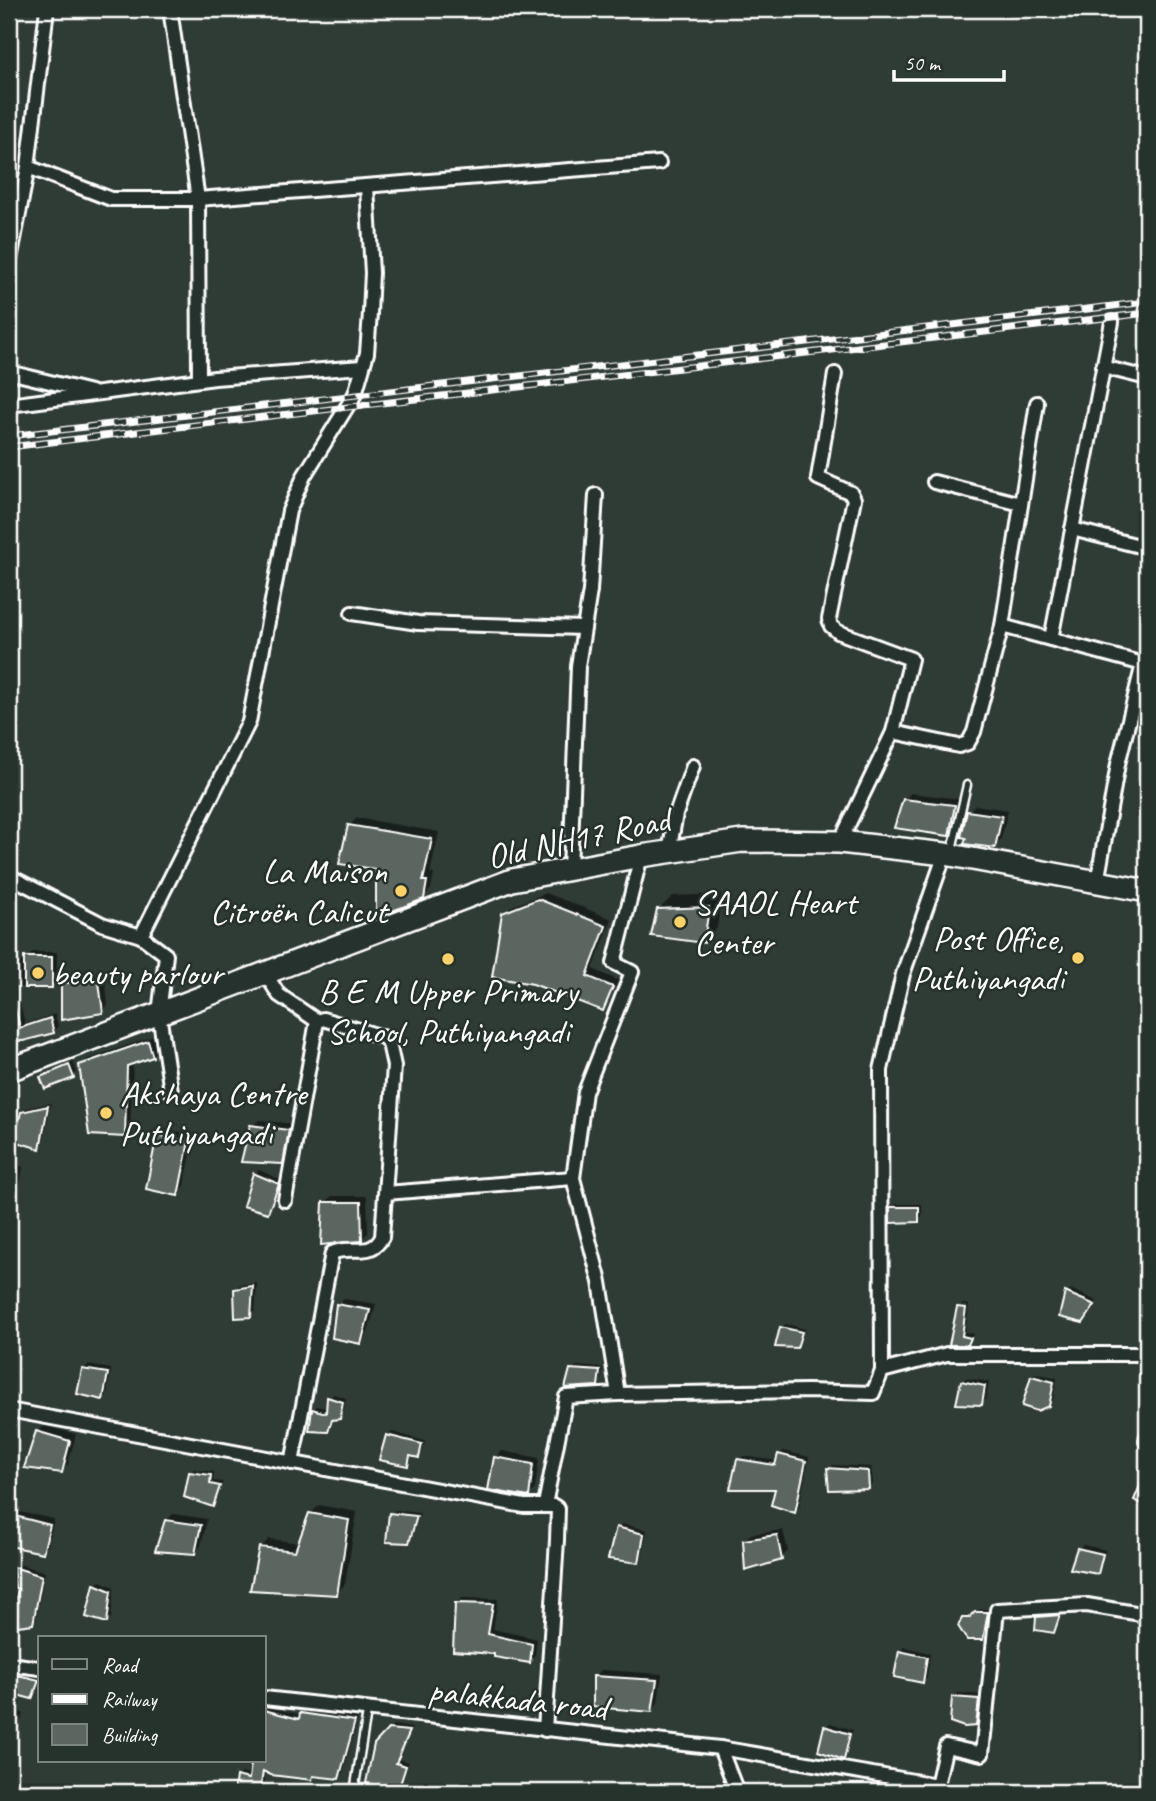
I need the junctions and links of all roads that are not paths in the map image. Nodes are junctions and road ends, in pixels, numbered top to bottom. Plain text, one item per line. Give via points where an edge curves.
1 (47, 9) edge
2 (170, 9) edge
3 (659, 163) dead end
4 (28, 167) junction
5 (367, 187) junction
6 (198, 199) junction
7 (9, 265) edge
8 (1112, 322) dead end
9 (362, 367) junction
10 (1103, 367) junction
11 (9, 372) edge
12 (835, 374) dead end
13 (1147, 378) edge
14 (199, 380) junction
15 (98, 393) junction
16 (1037, 402) dead end
17 (9, 405) edge
18 (934, 482) dead end
19 (596, 495) dead end
20 (1021, 504) junction
21 (1072, 529) junction
22 (1147, 548) edge
23 (352, 613) dead end
24 (1002, 626) junction
25 (584, 628) junction
26 (1051, 639) junction
27 (1145, 664) edge
28 (893, 732) junction
29 (693, 766) dead end
30 (967, 785) dead end
31 (840, 842) junction
32 (669, 852) junction
33 (948, 854) junction
34 (641, 856) junction
35 (570, 870) junction
36 (9, 876) edge
37 (1097, 883) junction
38 (1147, 891) edge
39 (141, 936) junction
40 (265, 973) junction
41 (159, 1014) junction
42 (317, 1021) junction
43 (9, 1070) edge
44 (171, 1091) dead end
45 (573, 1178) junction
46 (386, 1193) junction
47 (285, 1200) dead end
48 (1147, 1354) edge
49 (882, 1371) junction
50 (618, 1394) junction
51 (9, 1410) edge
52 (292, 1463) junction
53 (545, 1505) junction
54 (1147, 1622) edge
55 (9, 1664) edge
56 (38, 1668) edge
57 (266, 1698) edge
58 (367, 1712) junction
59 (545, 1730) junction
60 (720, 1748) junction
61 (354, 1792) edge
62 (737, 1792) edge

1 - 4 street
2 - 6 street
3 - 5 street
4 - 6 street via 111,199
4 - 7 street
5 - 6 street
5 - 9 street via 372,273
6 - 14 street
8 - 10 street
9 - 14 street
9 - 39 street via 350,405 310,464 289,511 249,722
10 - 13 street
10 - 21 street
11 - 15 street
12 - 28 street via 818,478 851,493 854,499 829,619 838,632 911,659
14 - 15 street
15 - 17 street
16 - 20 street
18 - 20 street
19 - 25 street
20 - 24 street
21 - 22 street
21 - 26 street
23 - 25 street via 418,623
24 - 26 street
24 - 28 street via 968,743 959,746
25 - 35 street via 578,666
26 - 27 street
27 - 37 street via 1118,764
28 - 31 street
29 - 32 street
30 - 33 lane
31 - 32 main road, Old NH17 Road via 742,841
31 - 33 main road, Old NH17 Road
32 - 34 main road, Old NH17 Road
33 - 37 main road, Old NH17 Road
33 - 49 street via 903,974 881,1070
34 - 35 main road, Old NH17 Road
34 - 45 street via 614,963 632,972 585,1092
35 - 40 main road, Old NH17 Road via 512,880
36 - 39 street via 102,924
37 - 38 main road, Old NH17 Road
39 - 41 street via 166,955
40 - 41 main road, Old NH17 Road
40 - 42 street via 279,995
41 - 43 main road, Old NH17 Road
41 - 44 street
42 - 46 street via 323,1018 367,1031 389,1043 394,1066
42 - 47 street
45 - 46 street
45 - 50 street via 600,1282
46 - 52 street via 378,1245 370,1250 332,1253
48 - 49 street via 947,1354
49 - 50 street via 873,1393
50 - 53 street via 566,1397
51 - 52 street
52 - 53 street via 524,1506
53 - 59 street via 558,1509
54 - 60 street, palakkada road via 1141,1614 1087,1605 998,1610 982,1754 946,1745 937,1785
55 - 56 street
57 - 58 street, palakkada road
58 - 59 street, palakkada road
58 - 61 lane
59 - 60 street, palakkada road
60 - 62 street

